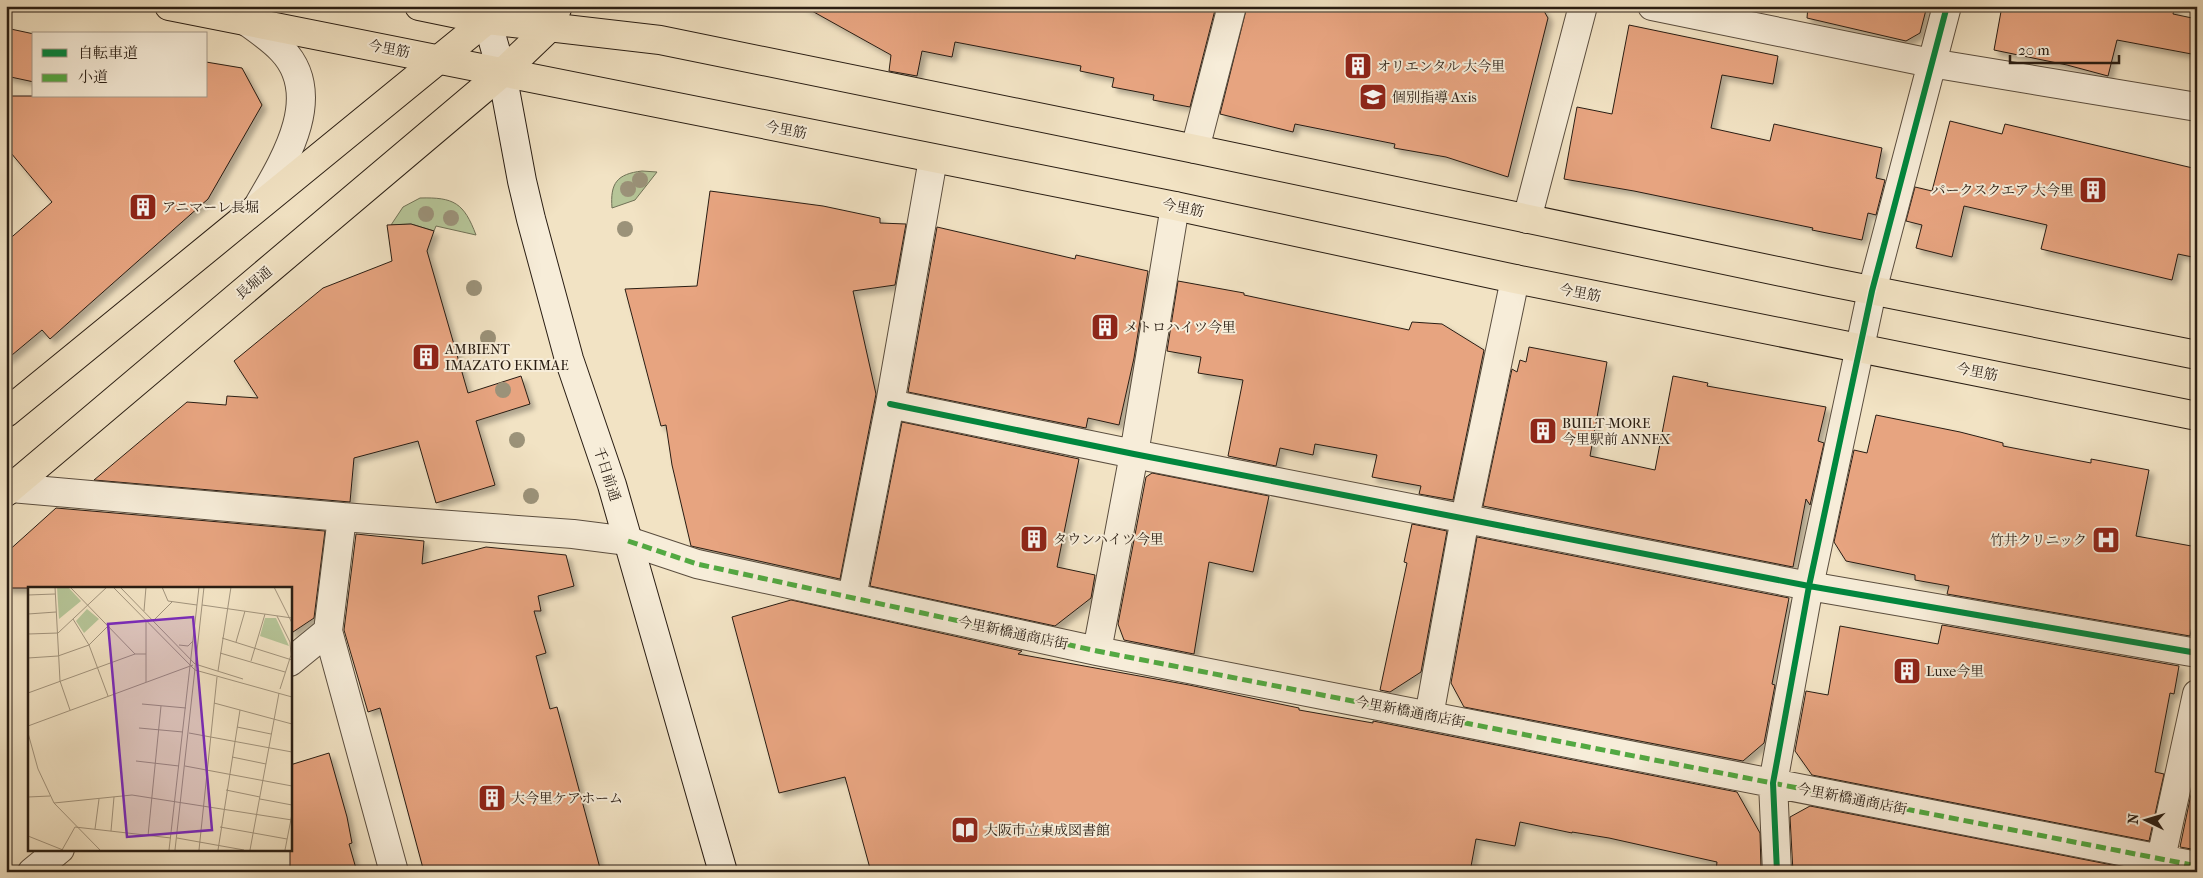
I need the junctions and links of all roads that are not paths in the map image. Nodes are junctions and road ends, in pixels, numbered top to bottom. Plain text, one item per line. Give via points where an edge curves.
1 (169, 6) edge
2 (419, 6) edge
3 (1232, 6) edge
4 (1583, 6) edge
5 (1652, 6) edge
6 (1947, 6) edge
7 (490, 13) edge
8 (554, 17) edge
9 (246, 21) junction
10 (438, 58) junction
11 (1931, 63) junction
12 (502, 74) junction
13 (2197, 108) edge
14 (1195, 149) junction
15 (933, 159) junction
16 (258, 206) junction
17 (1175, 206) junction
18 (1527, 219) junction
19 (1515, 280) junction
20 (1872, 291) junction
21 (1859, 349) junction
22 (2197, 355) edge
23 (890, 404) junction
24 (7, 411) edge
25 (2197, 416) edge
26 (1134, 454) junction
27 (9, 490) edge
28 (342, 517) junction
29 (1465, 518) junction
30 (628, 540) junction
31 (1809, 586) junction
32 (852, 597) junction
33 (328, 631) junction
34 (1097, 651) junction
35 (2197, 653) edge
36 (291, 661) edge
37 (2197, 694) edge
38 (1429, 716) junction
39 (1773, 783) junction
40 (59, 850) edge
41 (2160, 866) edge
42 (2197, 866) edge
43 (32, 872) edge
44 (394, 872) edge
45 (722, 872) edge
46 (1777, 872) edge

1 - 9 main road, 今里筋
2 - 7 main road
3 - 14 street
4 - 18 street
5 - 11 street
6 - 11 street
7 - 8 main road
7 - 10 main road
7 - 12 street, 千日前通
8 - 12 main road
8 - 14 main road
9 - 10 main road, 今里筋
9 - 16 street via 283,50 298,76 301,102 285,160
10 - 12 main road, 今里筋
10 - 16 main road
11 - 13 street
11 - 20 street
12 - 15 main road, 今里筋
12 - 27 main road, 長堀通
12 - 30 street, 千日前通 via 532,219 570,359
14 - 18 main road
15 - 17 main road, 今里筋
15 - 23 street
16 - 24 main road
17 - 19 main road, 今里筋
17 - 26 street
18 - 20 main road
19 - 21 main road, 今里筋
19 - 29 street
20 - 21 street
20 - 22 main road
21 - 25 main road, 今里筋
21 - 31 street
23 - 26 street
23 - 32 street
26 - 29 street
26 - 34 street
27 - 28 street, 今里新橋通商店街
28 - 30 street, 今里新橋通商店街
28 - 33 street
29 - 31 street
29 - 38 street
30 - 32 street, 今里新橋通商店街 via 697,564
30 - 45 street, 千日前通
31 - 35 street
31 - 39 street
32 - 34 street, 今里新橋通商店街
33 - 36 street
33 - 44 street
34 - 38 street, 今里新橋通商店街
37 - 41 street
38 - 39 street, 今里新橋通商店街
39 - 41 street, 今里新橋通商店街
39 - 46 street
40 - 43 street
41 - 42 street, 今里新橋通商店街

